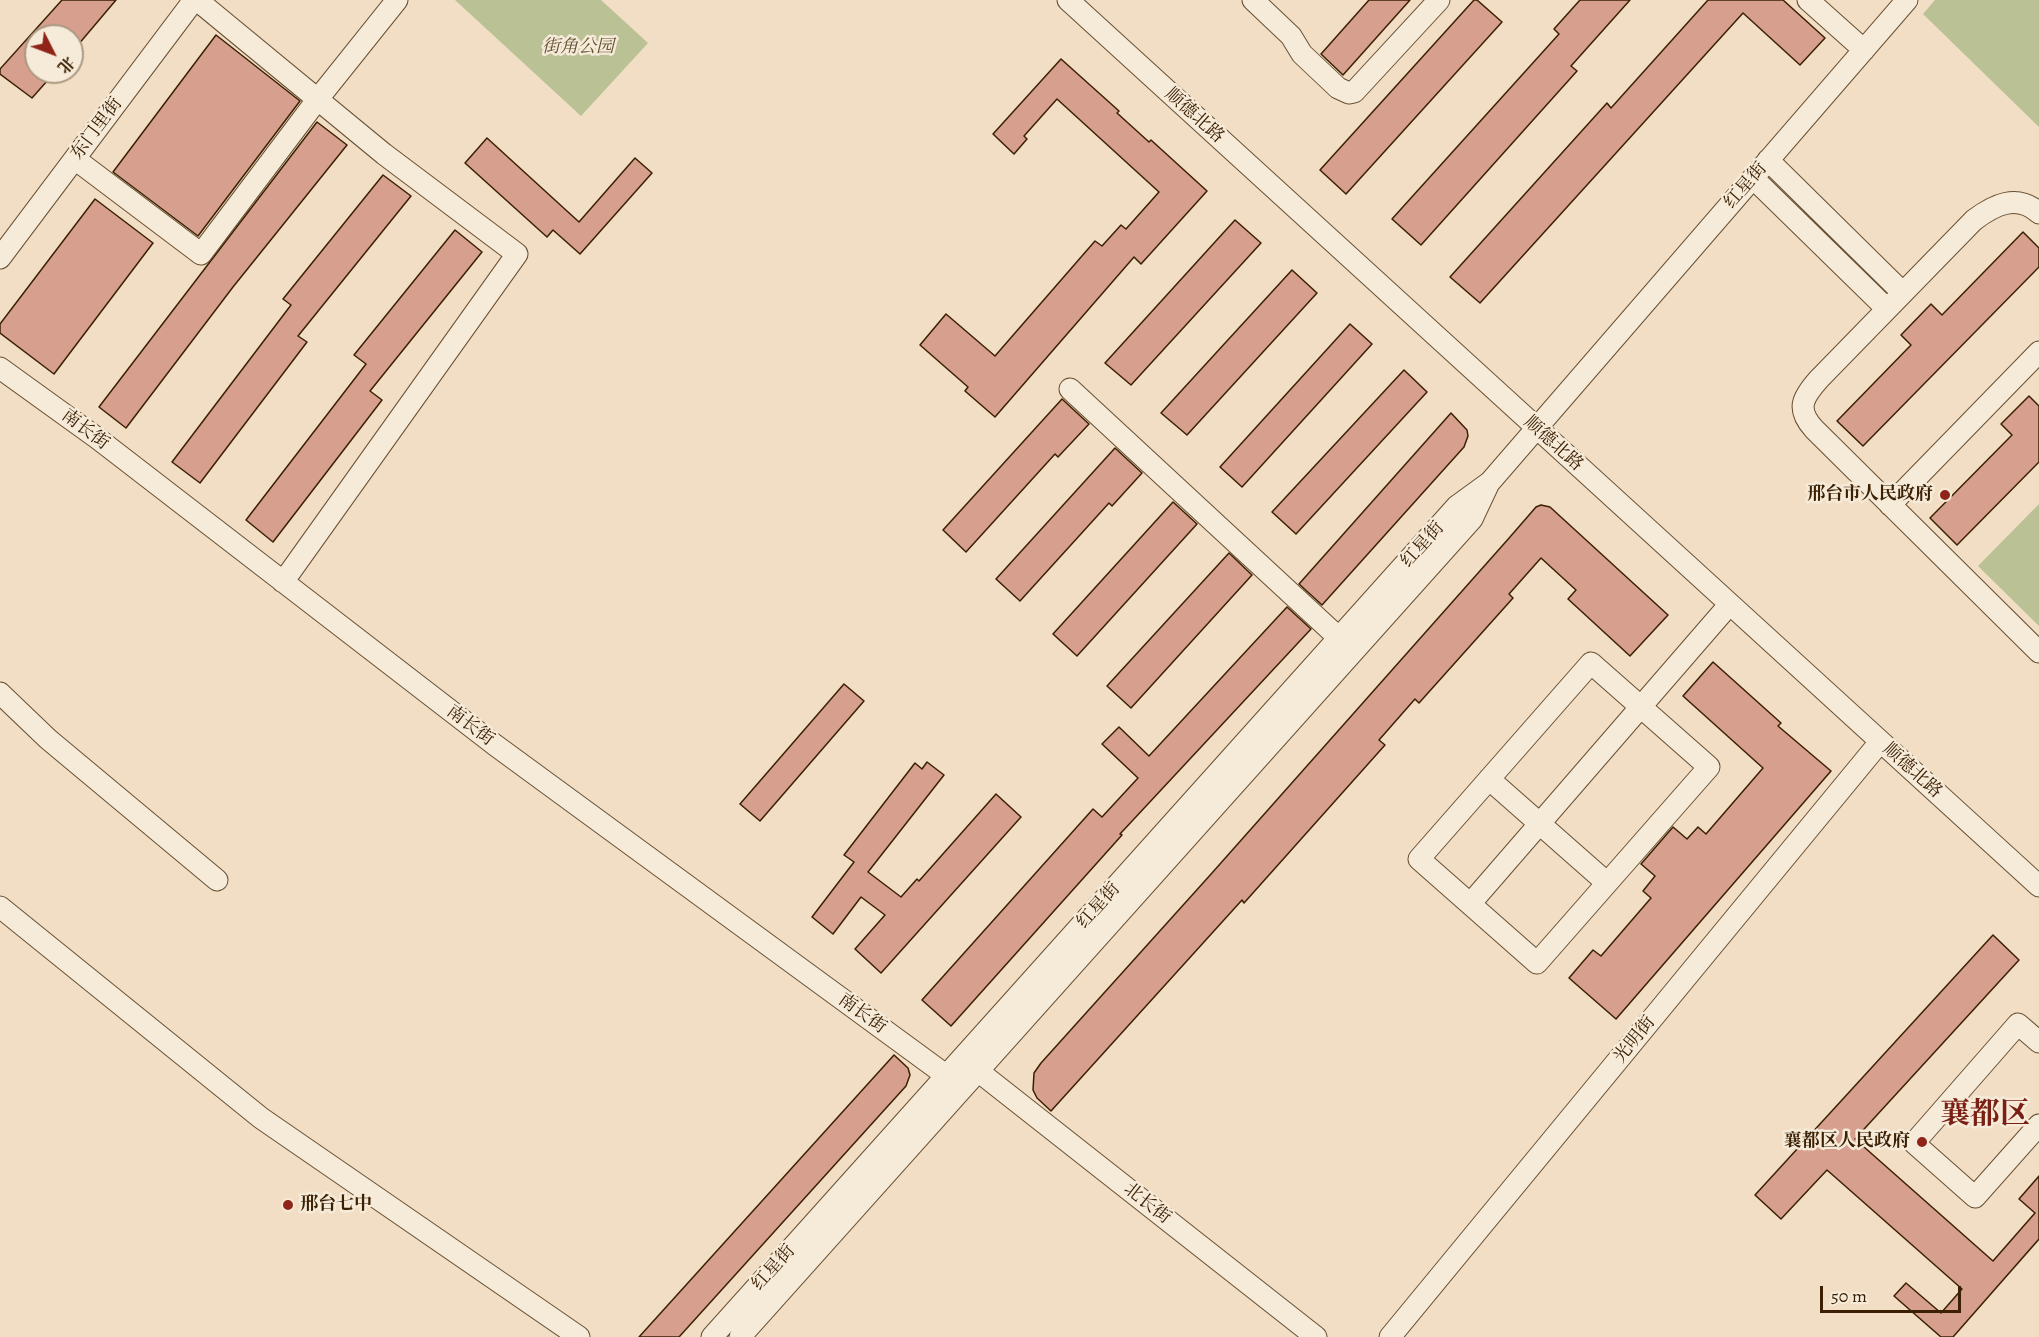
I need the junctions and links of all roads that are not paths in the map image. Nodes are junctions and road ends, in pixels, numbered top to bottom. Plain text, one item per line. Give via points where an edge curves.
1 (196, 0) edge
2 (397, 0) edge
3 (1068, 0) edge
4 (1253, 0) edge
5 (1439, 0) edge
6 (1808, 0) edge
7 (1907, 0) edge
8 (1864, 50) junction
9 (317, 99) junction
10 (75, 159) junction
11 (1768, 160) junction
12 (1754, 178) junction
13 (2039, 213) edge
14 (0, 258) edge
15 (1903, 293) junction
16 (1887, 309) junction
17 (2039, 352) edge
18 (0, 368) edge
19 (1070, 389) dead end
20 (1536, 428) junction
21 (1490, 482) junction
22 (1890, 505) junction
23 (283, 582) junction
24 (1729, 605) junction
25 (1339, 638) junction
26 (2039, 652) edge
27 (0, 693) edge
28 (1641, 707) junction
29 (1880, 742) junction
30 (1489, 779) junction
31 (1540, 824) junction
32 (217, 880) dead end
33 (1607, 883) junction
34 (2039, 886) edge
35 (1470, 904) junction
36 (0, 907) edge
37 (2039, 1042) edge
38 (978, 1071) junction
39 (947, 1076) junction
40 (2039, 1125) edge
41 (579, 1337) edge
42 (712, 1337) edge
43 (740, 1337) edge
44 (1316, 1337) edge
45 (1390, 1337) edge

1 - 9 street
1 - 10 street, 东门里街
2 - 9 street
3 - 20 street, 顺德北路
4 - 5 street via 1291,36 1302,54 1338,88 1349,93
6 - 8 street
7 - 8 street, 红星街
8 - 11 street, 红星街
9 - 10 street via 201,254
9 - 23 street via 517,254
10 - 14 street, 东门里街
11 - 12 street, 红星街
11 - 15 street
12 - 16 street
12 - 20 street, 红星街
13 - 15 street via 2016,202 1990,208
15 - 16 street
16 - 22 street via 1807,393 1803,413 1814,429
17 - 22 street
18 - 23 street, 南长街
19 - 25 street
20 - 21 street, 红星街
20 - 24 street, 顺德北路
21 - 25 street, 红星街 via 1457,506
21 - 38 street, 红星街 via 1472,519
22 - 26 street
23 - 39 street, 南长街 via 495,745
24 - 28 street
24 - 29 street, 顺德北路
25 - 39 street, 红星街
27 - 32 street via 48,739
28 - 30 street via 1591,663
28 - 31 street
28 - 33 street via 1709,767
29 - 34 street, 顺德北路
29 - 45 street, 光明街
30 - 31 street
30 - 35 street via 1419,859
31 - 33 street
31 - 35 street
33 - 35 street via 1537,963
36 - 41 street via 261,1118
37 - 40 street via 2018,1024 1914,1143 1975,1197
38 - 43 street, 红星街
38 - 44 street, 北长街
39 - 42 street, 红星街

